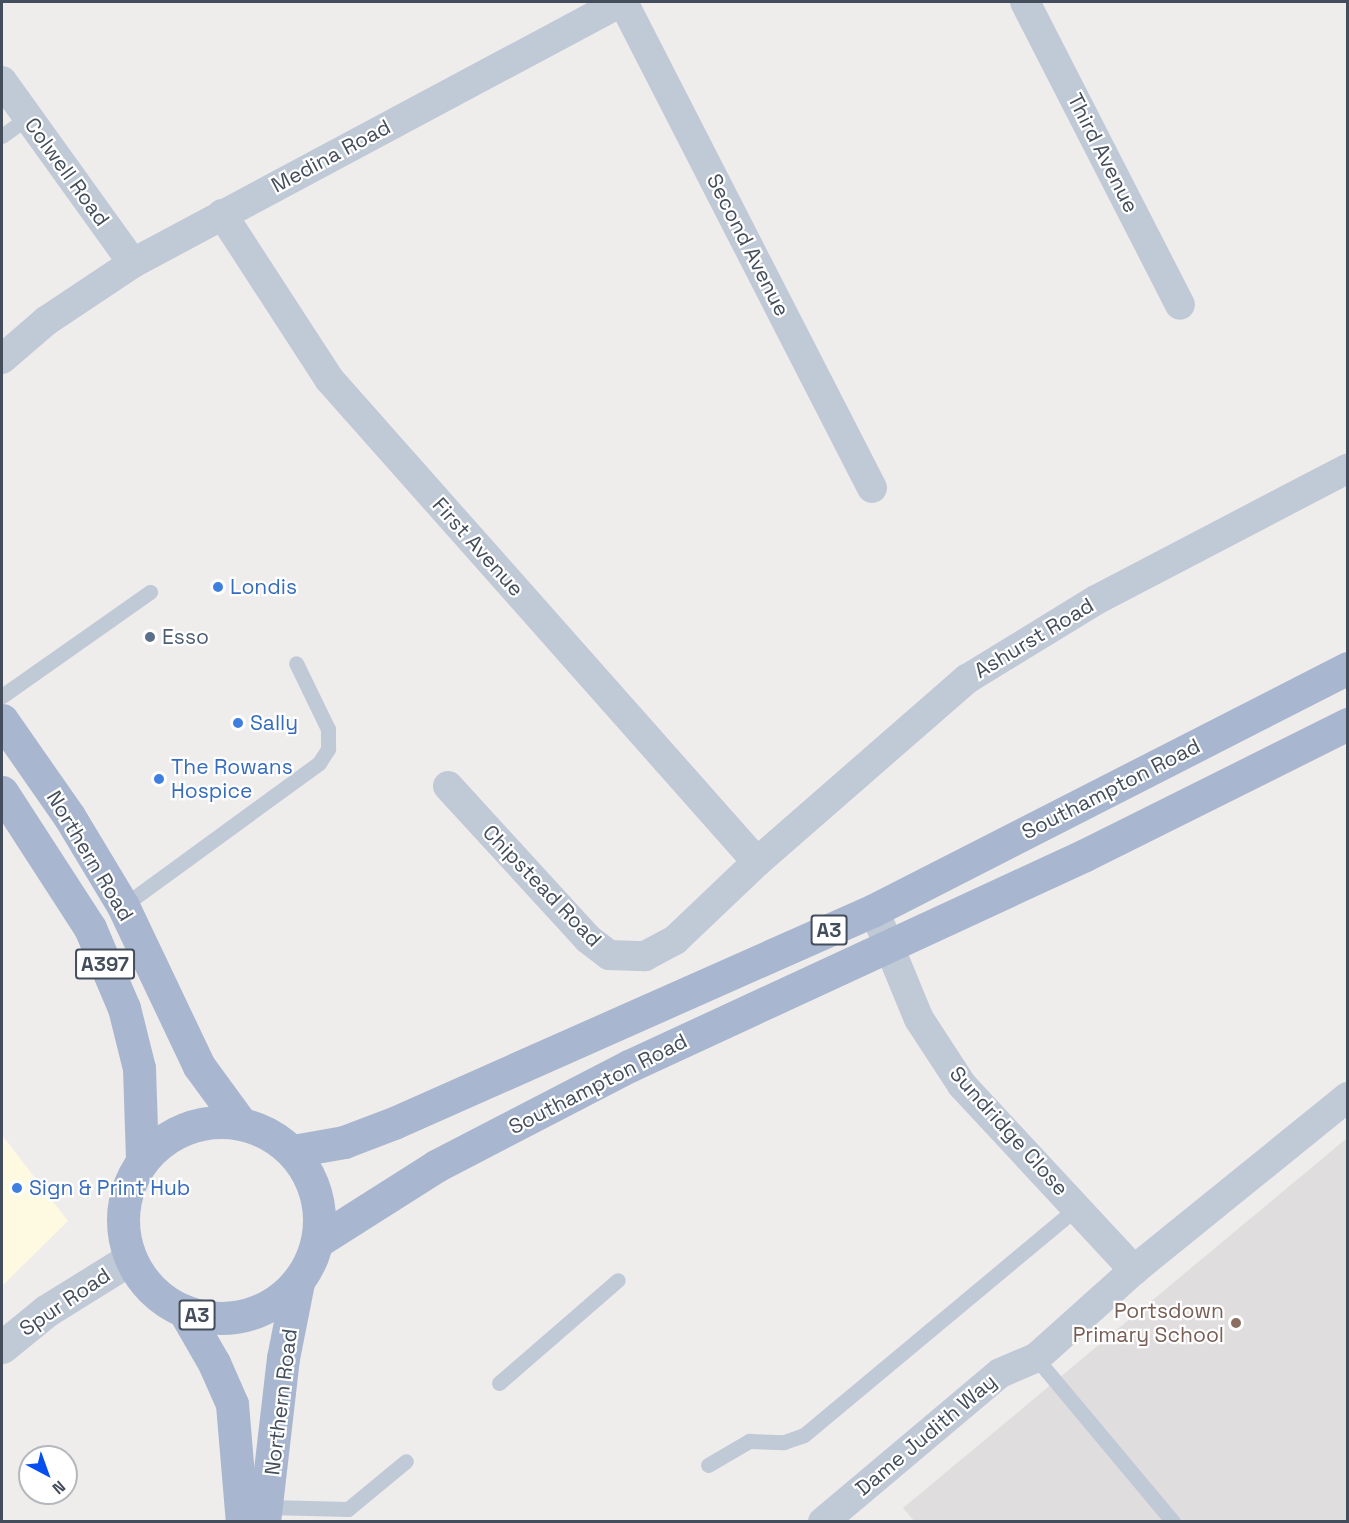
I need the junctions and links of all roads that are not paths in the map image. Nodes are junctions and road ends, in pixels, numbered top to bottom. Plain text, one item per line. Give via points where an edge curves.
1 (622, 2) edge
2 (1025, 2) edge
3 (2, 81) edge
4 (28, 117) junction
5 (2, 136) edge
6 (222, 214) junction
7 (133, 262) junction
8 (1180, 305) dead end
9 (46, 321) junction
10 (2, 342) edge
11 (2, 359) edge
12 (1347, 468) edge
13 (872, 488) dead end
14 (150, 592) dead end
15 (296, 663) dead end
16 (1347, 668) edge
17 (2, 696) edge
18 (2, 720) edge
19 (1347, 724) edge
20 (448, 786) dead end
21 (2, 792) edge
22 (757, 862) junction
23 (123, 906) junction
24 (874, 910) junction
25 (888, 946) junction
26 (1347, 1097) edge
27 (240, 1122) junction
28 (293, 1150) junction
29 (142, 1160) junction
30 (1078, 1207) junction
31 (318, 1240) junction
32 (130, 1258) junction
33 (1134, 1270) junction
34 (618, 1280) dead end
35 (298, 1282) junction
36 (184, 1311) junction
37 (2, 1347) edge
38 (1036, 1358) junction
39 (499, 1383) dead end
40 (406, 1461) dead end
41 (708, 1465) dead end
42 (258, 1517) edge
43 (823, 1521) edge
44 (1173, 1521) edge

1 - 6 street, Medina Road
1 - 13 street, Second Avenue
2 - 8 street, Third Avenue
3 - 4 street, Colwell Road
4 - 5 lane
4 - 7 street, Colwell Road
6 - 7 street, Medina Road
6 - 22 street, First Avenue via 329,379
7 - 9 street, Medina Road
9 - 10 street, Medina Road
9 - 11 street, Medina Road
12 - 22 street, Ashurst Road via 1096,600 967,679
14 - 17 lane
15 - 23 lane via 328,729 328,748 319,763
16 - 24 main road, Southampton Road / A3
18 - 23 main road, Northern Road / A397 via 69,816
19 - 25 main road, Southampton Road / A3 via 1085,855
20 - 22 street, Chipstead Road via 577,928 609,955 645,956 675,940
21 - 29 main road, Northern Road / A397 via 90,928 124,1008 139,1068
23 - 27 main road, Northern Road / A397 via 199,1066
24 - 25 street
24 - 28 main road, Southampton Road / A3 via 394,1123 344,1142
25 - 30 street, Sundridge Close via 919,1019 962,1085
25 - 31 main road, Southampton Road / A3 via 629,1066 436,1166
26 - 33 street
27 - 28 main road, A3 via 269,1132
27 - 29 main road, A3 via 213,1121 186,1127 162,1141
28 - 31 main road, A3 via 311,1178 317,1198
29 - 32 main road, A3 via 127,1191 122,1225
30 - 33 street, Sundridge Close
30 - 41 lane via 804,1435 784,1442 749,1441
31 - 35 main road, A3
32 - 36 main road, A3 via 143,1281 161,1299
32 - 37 street, Spur Road via 46,1311
33 - 38 street
34 - 39 lane
35 - 36 main road, A3 via 258,1312 208,1318
35 - 42 main road, Northern Road / A3
36 - 42 main road, Northern Road / A3 via 232,1404
38 - 43 street, Dame Judith Way via 1000,1373
38 - 44 lane
40 - 42 lane via 348,1509

